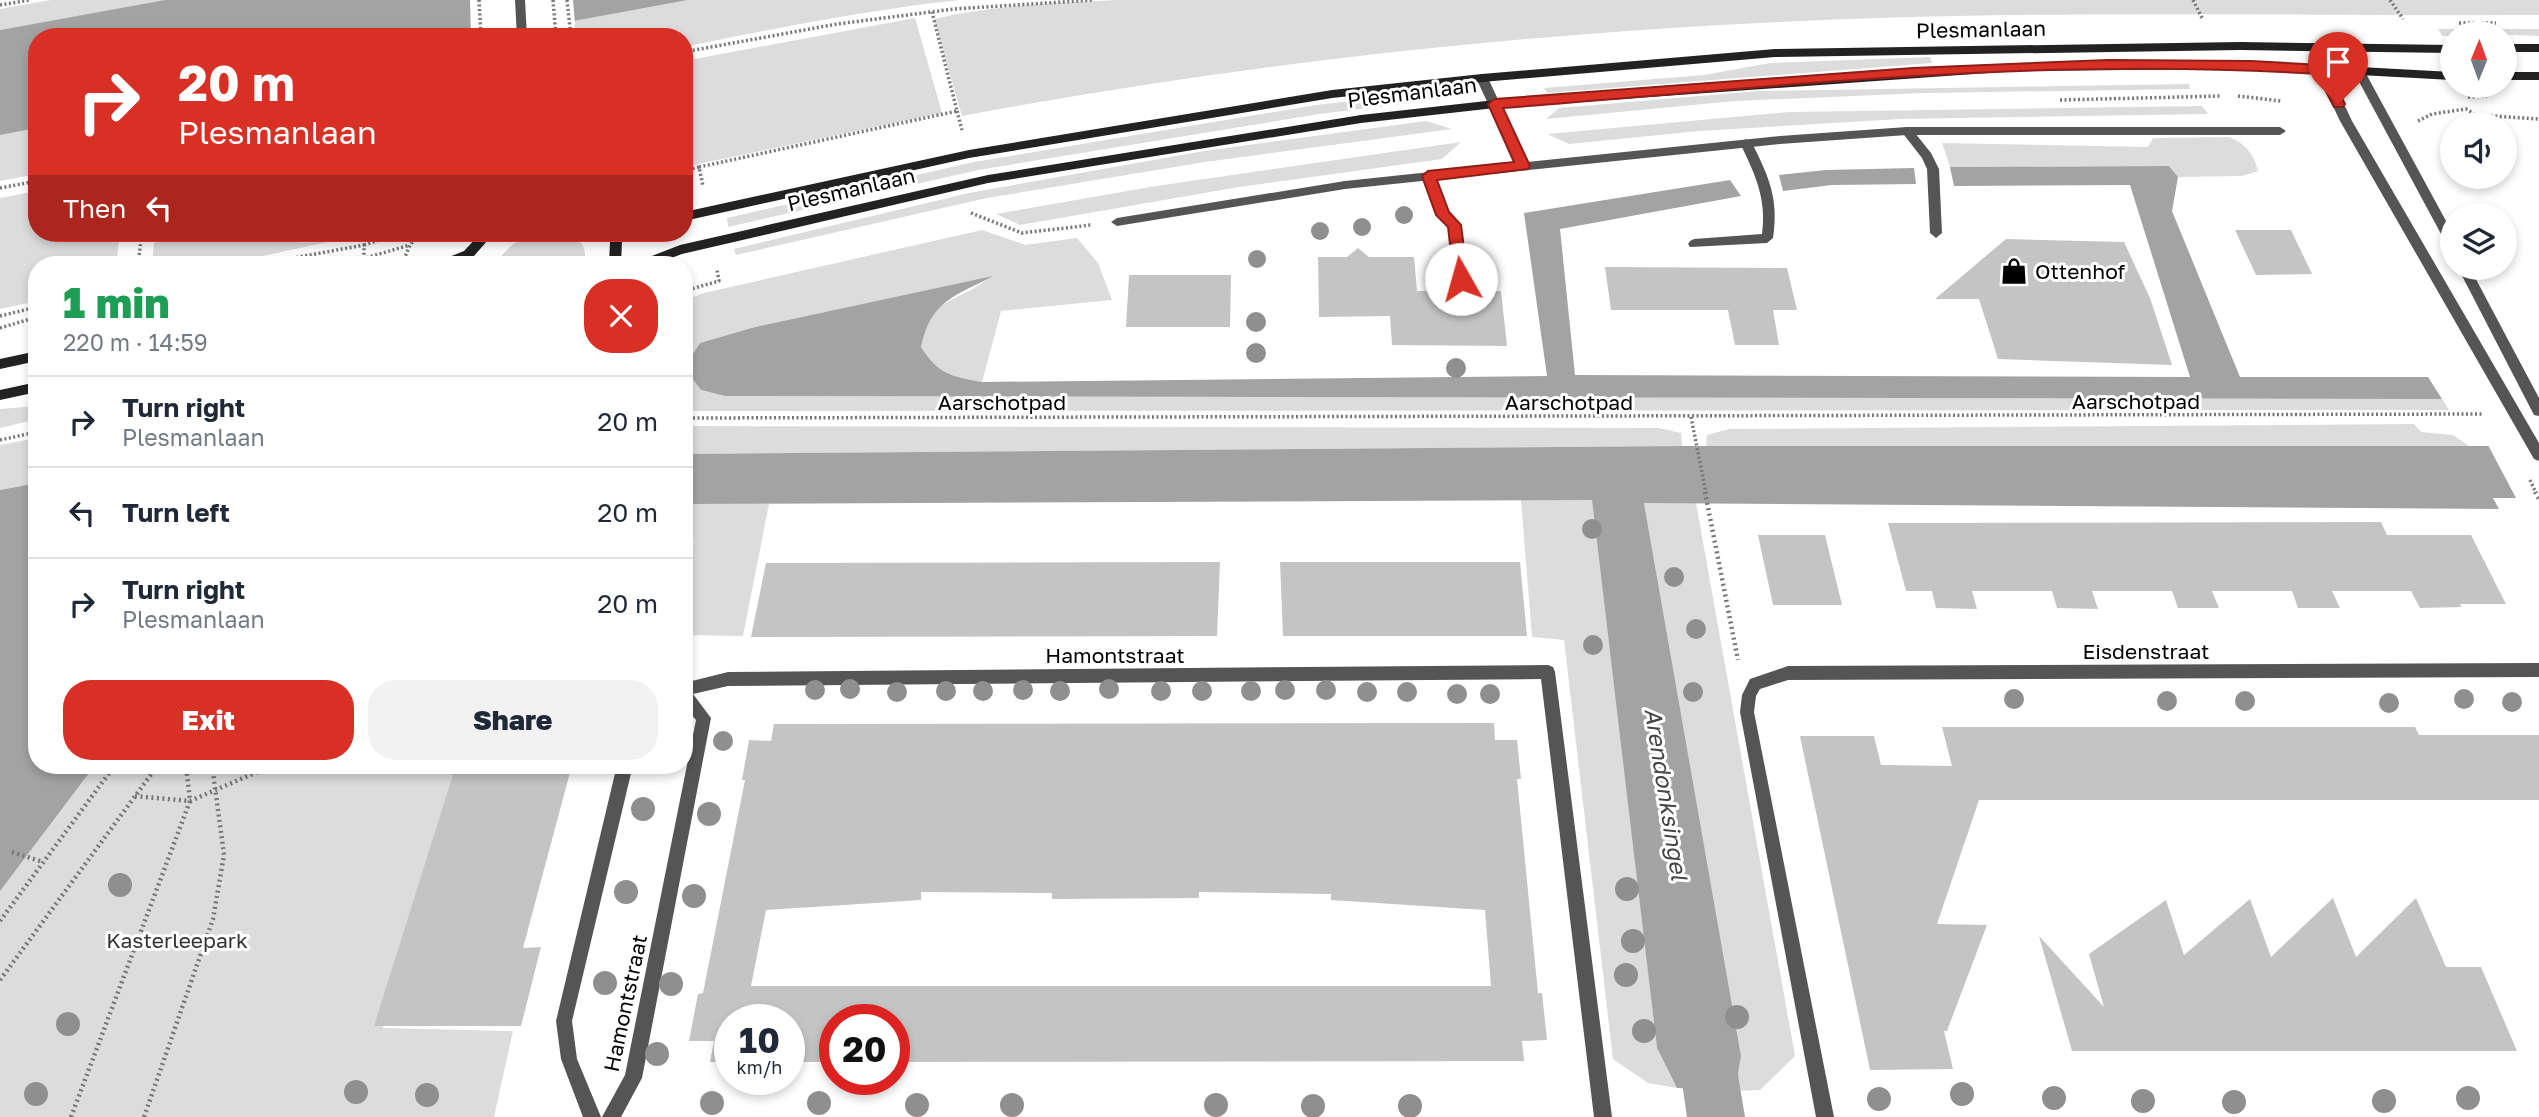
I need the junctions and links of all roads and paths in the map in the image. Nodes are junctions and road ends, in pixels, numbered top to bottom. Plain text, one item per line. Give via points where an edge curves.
1 (30, 0) edge
2 (479, 0) edge
3 (520, 0) edge
4 (553, 0) edge
5 (567, 0) edge
6 (1093, 0) edge
7 (2193, 0) edge
8 (0, 5) edge
9 (932, 12) junction
10 (2205, 24) dead end
11 (481, 28) edge
12 (522, 28) edge
13 (555, 28) edge
14 (570, 28) edge
15 (2325, 48) junction
16 (2517, 48) edge
17 (2539, 48) edge
18 (2440, 49) edge
19 (693, 50) edge
20 (2322, 70) junction
21 (2360, 73) junction
22 (2440, 76) edge
23 (2517, 76) edge
24 (2539, 76) edge
25 (1482, 78) junction
26 (1495, 104) junction
27 (957, 111) junction
28 (1907, 131) junction
29 (2280, 131) dead end
30 (963, 134) dead end
31 (1746, 143) junction
32 (1523, 166) junction
33 (699, 167) dead end
34 (1428, 176) junction
35 (28, 183) edge
36 (0, 188) edge
37 (970, 213) dead end
38 (693, 216) edge
39 (1118, 222) joint
40 (2440, 222) edge
41 (1936, 233) dead end
42 (374, 242) edge
43 (413, 242) edge
44 (480, 242) edge
45 (1694, 244) dead end
46 (364, 245) junction
47 (410, 246) junction
48 (304, 256) edge
49 (364, 256) edge
50 (381, 256) edge
51 (406, 256) edge
52 (469, 256) edge
53 (664, 256) edge
54 (1461, 279) dead end
55 (2470, 280) edge
56 (28, 309) edge
57 (0, 316) edge
58 (28, 320) edge
59 (0, 328) edge
60 (28, 358) edge
61 (0, 364) edge
62 (28, 389) edge
63 (0, 395) edge
64 (2539, 411) edge
65 (2482, 414) dead end
66 (1690, 417) junction
67 (693, 418) edge
68 (28, 434) edge
69 (0, 440) edge
70 (2535, 448) edge
71 (2539, 670) edge
72 (1755, 684) junction
73 (693, 690) edge
74 (693, 704) edge
75 (108, 774) edge
76 (151, 774) edge
77 (187, 774) edge
78 (213, 774) edge
79 (252, 774) edge
80 (623, 774) edge
81 (693, 774) edge
82 (693, 774) edge
83 (215, 790) junction
84 (135, 796) junction
85 (190, 801) junction
86 (12, 852) dead end
87 (43, 862) junction
88 (0, 921) edge
89 (0, 980) edge
90 (71, 1117) edge
91 (144, 1117) edge
92 (592, 1117) edge
93 (611, 1117) edge
94 (1603, 1117) edge
95 (1825, 1117) edge

1 - 8 path
2 - 11 path
3 - 12 street
4 - 13 path
5 - 14 path
6 - 9 path
7 - 10 path
9 - 19 path
9 - 27 path
15 - 18 main road, Plesmanlaan
15 - 20 street
15 - 21 street
15 - 25 main road, Plesmanlaan via 1775,53
16 - 17 main road
20 - 21 main road, Plesmanlaan
20 - 26 main road, Plesmanlaan via 2224,65 2016,67
20 - 70 street via 2346,121
21 - 22 main road, Plesmanlaan
21 - 40 street
23 - 24 main road
25 - 26 street
25 - 38 main road, Plesmanlaan via 1332,94 969,154
26 - 32 street
26 - 53 main road, Plesmanlaan via 1361,118 988,179
27 - 30 path
27 - 33 path
28 - 29 street
28 - 31 street
28 - 41 street via 1933,169
31 - 32 street
31 - 45 street via 1767,186 1772,213 1767,238
32 - 34 street
34 - 39 street
34 - 54 street via 1443,215 1454,225
35 - 36 path
37 - 39 path via 1021,233
42 - 46 path
43 - 47 path
44 - 52 main road
46 - 48 path
46 - 49 path
47 - 50 path
47 - 51 path
55 - 64 street
56 - 57 path
58 - 59 path
60 - 61 main road
62 - 63 main road
65 - 66 path, Aarschotpad
66 - 67 path, Aarschotpad
66 - 72 path via 1739,665
68 - 69 path
71 - 72 street, Eisdenstraat via 1788,673
72 - 95 street via 1747,712
73 - 94 street, Hamontstraat via 728,679 1548,672
74 - 82 street, Hamontstraat via 704,718
75 - 87 path
76 - 84 path
77 - 85 path
78 - 83 path
79 - 83 path
80 - 92 street, Hamontstraat via 564,1021 569,1059
81 - 93 street, Hamontstraat via 633,1078
83 - 85 path
83 - 91 path via 223,855 213,919
84 - 85 path
84 - 89 path
85 - 90 path
86 - 87 path
87 - 88 path

